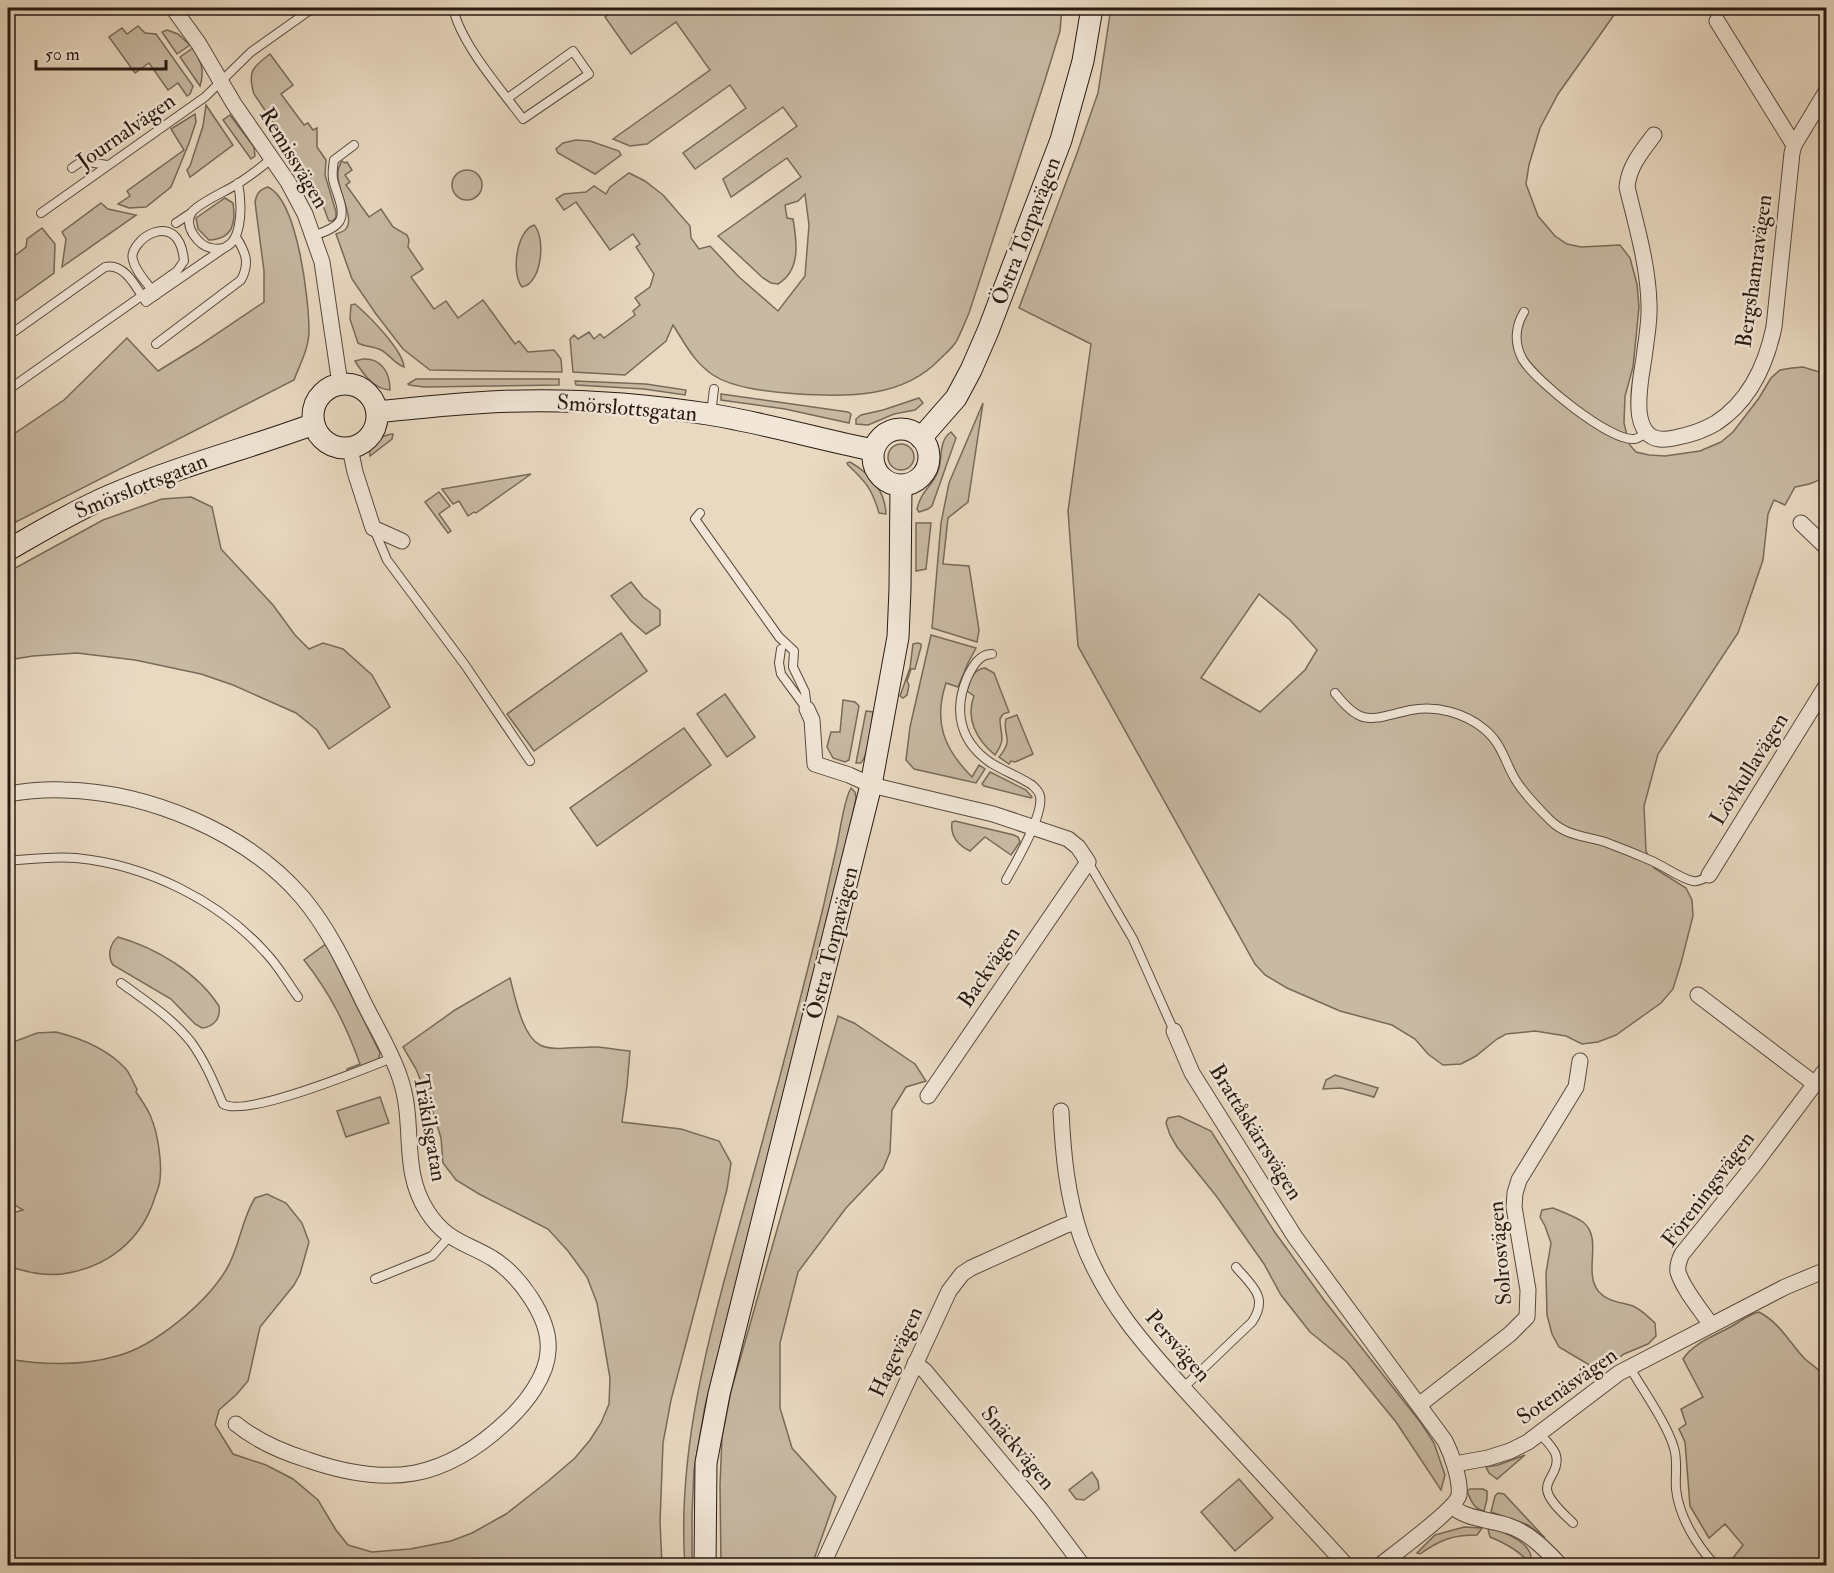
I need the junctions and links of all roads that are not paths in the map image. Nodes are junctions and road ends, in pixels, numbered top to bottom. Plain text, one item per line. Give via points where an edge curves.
1 (173, 8) edge
2 (313, 8) edge
3 (453, 8) edge
4 (1092, 8) edge
5 (1717, 21) dead end
6 (221, 80) junction
7 (1827, 92) edge
8 (508, 98) junction
9 (1654, 135) dead end
10 (354, 145) dead end
11 (1794, 145) junction
12 (272, 158) junction
13 (107, 165) junction
14 (72, 168) dead end
15 (238, 183) junction
16 (41, 213) dead end
17 (191, 213) junction
18 (176, 224) dead end
19 (313, 236) junction
20 (237, 237) junction
21 (230, 244) junction
22 (156, 296) junction
23 (1524, 312) dead end
24 (8, 336) edge
25 (156, 344) dead end
26 (340, 384) junction
27 (714, 389) dead end
28 (8, 390) edge
29 (377, 412) junction
30 (711, 415) junction
31 (314, 424) junction
32 (1647, 432) junction
33 (921, 438) junction
34 (350, 448) junction
35 (873, 450) junction
36 (901, 486) junction
37 (700, 513) dead end
38 (1800, 523) dead end
39 (373, 528) junction
40 (402, 541) dead end
41 (1827, 547) edge
42 (8, 550) edge
43 (781, 650) dead end
44 (992, 654) dead end
45 (1827, 686) edge
46 (1335, 693) dead end
47 (807, 709) junction
48 (530, 761) dead end
49 (871, 785) junction
50 (8, 794) edge
51 (1032, 826) junction
52 (8, 861) edge
53 (1088, 862) junction
54 (1709, 875) joint
55 (1006, 880) dead end
56 (121, 983) dead end
57 (1698, 995) dead end
58 (298, 997) dead end
59 (1174, 1031) joint
60 (392, 1058) junction
61 (1580, 1061) dead end
62 (1827, 1069) edge
63 (1815, 1084) junction
64 (928, 1096) dead end
65 (1061, 1111) dead end
66 (1076, 1222) junction
67 (450, 1236) junction
68 (1236, 1267) dead end
69 (1827, 1270) edge
70 (375, 1279) dead end
71 (1711, 1325) junction
72 (915, 1363) junction
73 (1629, 1368) junction
74 (1183, 1388) junction
75 (1419, 1405) junction
76 (236, 1424) dead end
77 (1540, 1434) junction
78 (1455, 1464) junction
79 (1452, 1506) junction
80 (1573, 1524) dead end
81 (1551, 1562) edge
82 (705, 1566) edge
83 (822, 1566) edge
84 (1083, 1566) edge
85 (1347, 1566) edge
86 (1379, 1566) edge
87 (1716, 1566) edge

1 - 6 street, Remissvägen
2 - 6 lane, Journalvägen via 251,52
3 - 8 lane via 463,35
4 - 33 street, Östra Torpavägen via 1083,61 1061,140 988,332 956,398
5 - 11 street
6 - 12 street, Remissvägen
6 - 13 lane, Journalvägen via 205,97
7 - 11 street, Bergshamravägen
8 - 8 lane via 573,51 589,74 523,119
9 - 32 street via 1631,167 1627,187 1648,283 1648,329 1637,402
10 - 19 lane via 334,160 332,168 341,219
11 - 32 street, Bergshamravägen via 1774,327 1760,374 1732,410 1707,428 1668,439
12 - 15 lane
12 - 19 street, Remissvägen via 298,198
13 - 14 lane via 82,160
13 - 16 lane, Journalvägen
15 - 17 lane
15 - 20 lane
17 - 18 lane
17 - 21 lane via 190,229 207,247 215,249
19 - 26 street, Remissvägen via 328,290
20 - 21 lane
20 - 25 lane via 246,259 241,280
21 - 22 lane
22 - 24 lane via 146,302 123,271 105,267
22 - 28 lane via 151,288 136,266 132,254 153,233 167,230 177,238 184,253 177,271 158,285 149,291
23 - 32 lane via 1516,332 1518,346 1536,377 1580,412 1620,436 1634,439
26 - 29 street via 361,389 372,399
26 - 31 street via 321,395 314,409
27 - 30 lane
29 - 30 street, Smörslottsgatan via 489,402 569,401
29 - 34 street via 370,436
30 - 35 street, Smörslottsgatan
31 - 34 street via 327,443
31 - 42 street, Smörslottsgatan via 108,496
33 - 35 street via 911,431 894,430 883,435
33 - 36 street via 928,449 927,468 914,483
34 - 39 street
35 - 36 street via 873,465 881,478
36 - 49 street, Östra Torpavägen via 898,637
37 - 47 lane via 695,519 778,637 794,651 793,667 805,692
38 - 41 street
39 - 40 street
39 - 48 lane via 387,560
43 - 47 lane via 781,674
44 - 51 lane via 973,664 960,699 959,714 975,750 1036,789 1041,798
45 - 54 street, Lövkullavägen
46 - 54 lane via 1361,716 1380,718 1430,709 1460,715 1485,730 1524,791 1561,830 1625,850 1696,882
47 - 49 street via 812,720 815,764
49 - 51 street, Brattåskärrsvägen
49 - 82 street, Östra Torpavägen via 719,1394 705,1463
50 - 60 street, Träkilsgatan via 63,790 114,795 213,828 240,844 286,880 312,911 341,956
51 - 53 street, Brattåskärrsvägen via 1068,839
51 - 55 lane via 1027,844
52 - 58 lane via 98,861 169,883 234,922 267,953
53 - 59 lane, Brattåskärrsvägen via 1133,939
53 - 64 street, Backvägen
56 - 60 lane via 159,1009 192,1044 228,1107 298,1093
57 - 63 street
59 - 75 street, Brattåskärrsvägen via 1192,1073 1295,1237
60 - 67 street, Träkilsgatan via 408,1115 411,1172 418,1194 440,1228
61 - 75 street, Solrosvägen via 1576,1087 1519,1180 1515,1193 1528,1290 1527,1317
62 - 63 street, Föreningsvägen
63 - 71 street, Föreningsvägen via 1678,1262 1680,1276
65 - 66 street, Persvägen via 1064,1164
66 - 72 street, Hagevägen via 962,1274
66 - 74 street, Persvägen via 1113,1303
67 - 70 lane via 432,1256
67 - 76 street, Träkilsgatan via 506,1270 544,1321 549,1350 544,1369 526,1400 501,1427 469,1451 437,1467 380,1477 342,1471 301,1458 261,1441
68 - 74 lane via 1260,1297 1257,1316
69 - 71 street, Sotenäsvägen
71 - 73 street, Sotenäsvägen
72 - 83 street, Hagevägen
72 - 84 street, Snäckvägen
73 - 77 street, Sotenäsvägen
73 - 87 lane via 1669,1435 1675,1450 1680,1506 1696,1540
74 - 85 street, Persvägen
75 - 78 street, Brattåskärrsvägen via 1445,1441
77 - 78 street, Sotenäsvägen via 1510,1451
77 - 80 lane via 1558,1459 1548,1492
78 - 79 street via 1459,1495
79 - 81 street via 1465,1514 1511,1526 1537,1542
79 - 86 street

